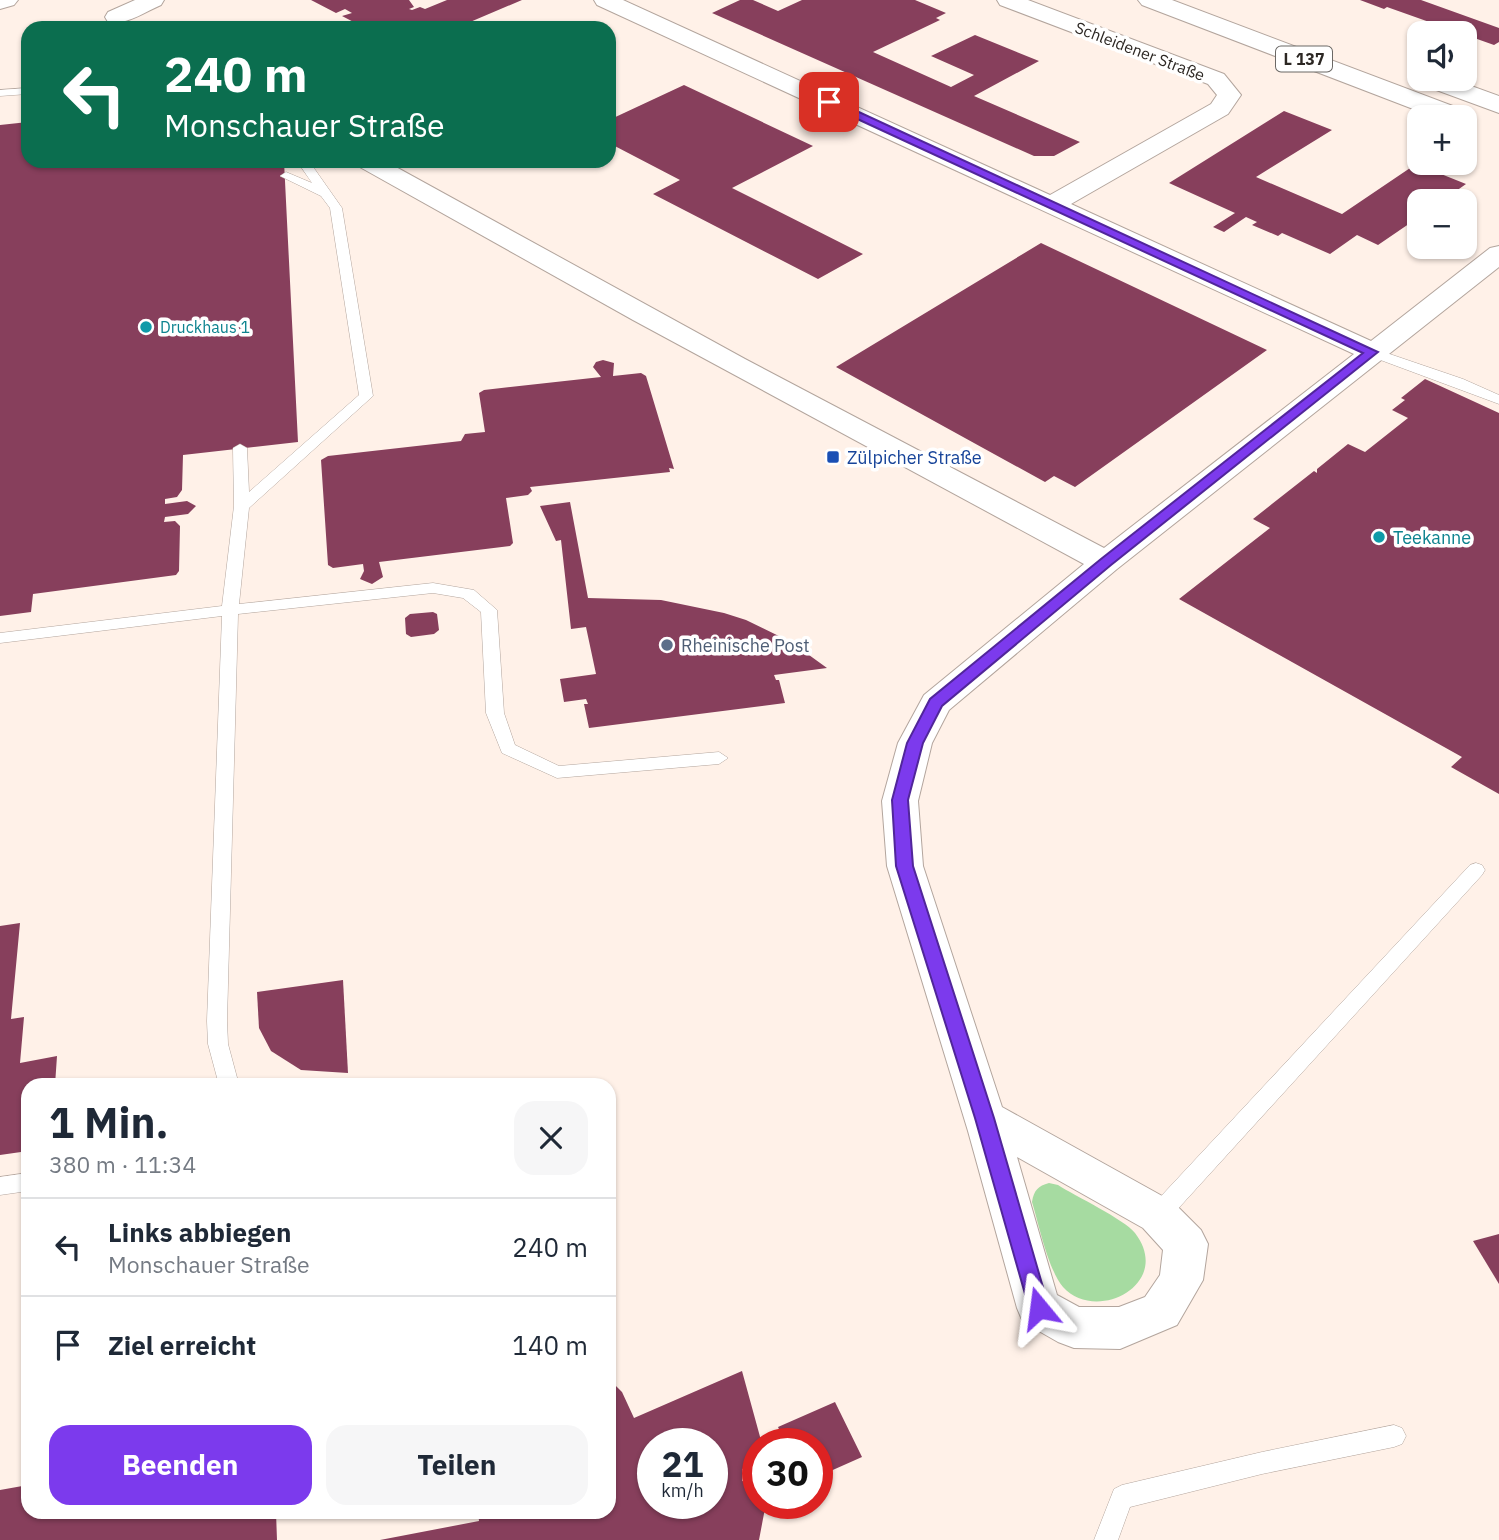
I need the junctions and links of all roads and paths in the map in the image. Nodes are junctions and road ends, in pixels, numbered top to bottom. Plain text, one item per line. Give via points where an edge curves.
1 (6, 0) edge
2 (153, 0) edge
3 (605, 0) edge
4 (1008, 0) edge
5 (1150, 0) edge
6 (0, 2) edge
7 (123, 21) edge
8 (1461, 91) edge
9 (21, 92) edge
10 (0, 93) edge
11 (1424, 105) edge
12 (1499, 105) edge
13 (308, 168) edge
14 (379, 168) edge
15 (286, 176) dead end
16 (326, 194) junction
17 (1053, 204) junction
18 (1499, 254) edge
19 (1372, 352) junction
20 (1499, 400) edge
21 (240, 449) dead end
22 (242, 506) junction
23 (1106, 562) junction
24 (230, 610) junction
25 (0, 638) edge
26 (719, 758) dead end
27 (1476, 870) dead end
28 (227, 1078) edge
29 (985, 1118) junction
30 (21, 1183) edge
31 (0, 1186) edge
32 (1158, 1215) junction
33 (1394, 1436) dead end
34 (1106, 1540) edge

1 - 6 main road
2 - 7 street via 116,17
3 - 17 street
4 - 17 street, Schleidener Straße via 1216,79 1228,95 1220,108
5 - 11 main road, L 137
8 - 12 main road
9 - 10 lane
13 - 16 lane
14 - 23 street via 525,252
15 - 16 lane
16 - 22 lane via 336,208 366,396
17 - 19 street
18 - 19 street
19 - 20 lane
19 - 23 street
21 - 22 lane
22 - 24 lane
23 - 29 street via 936,703 915,743 900,800 905,866
24 - 25 lane
24 - 26 lane via 433,588 468,594 489,610 495,713 508,750 556,772
24 - 28 lane via 217,1021
27 - 32 lane
29 - 32 street
29 - 32 street via 1039,1308 1085,1328 1120,1328 1161,1311 1181,1280 1186,1244
30 - 31 lane
33 - 34 lane via 1122,1497

